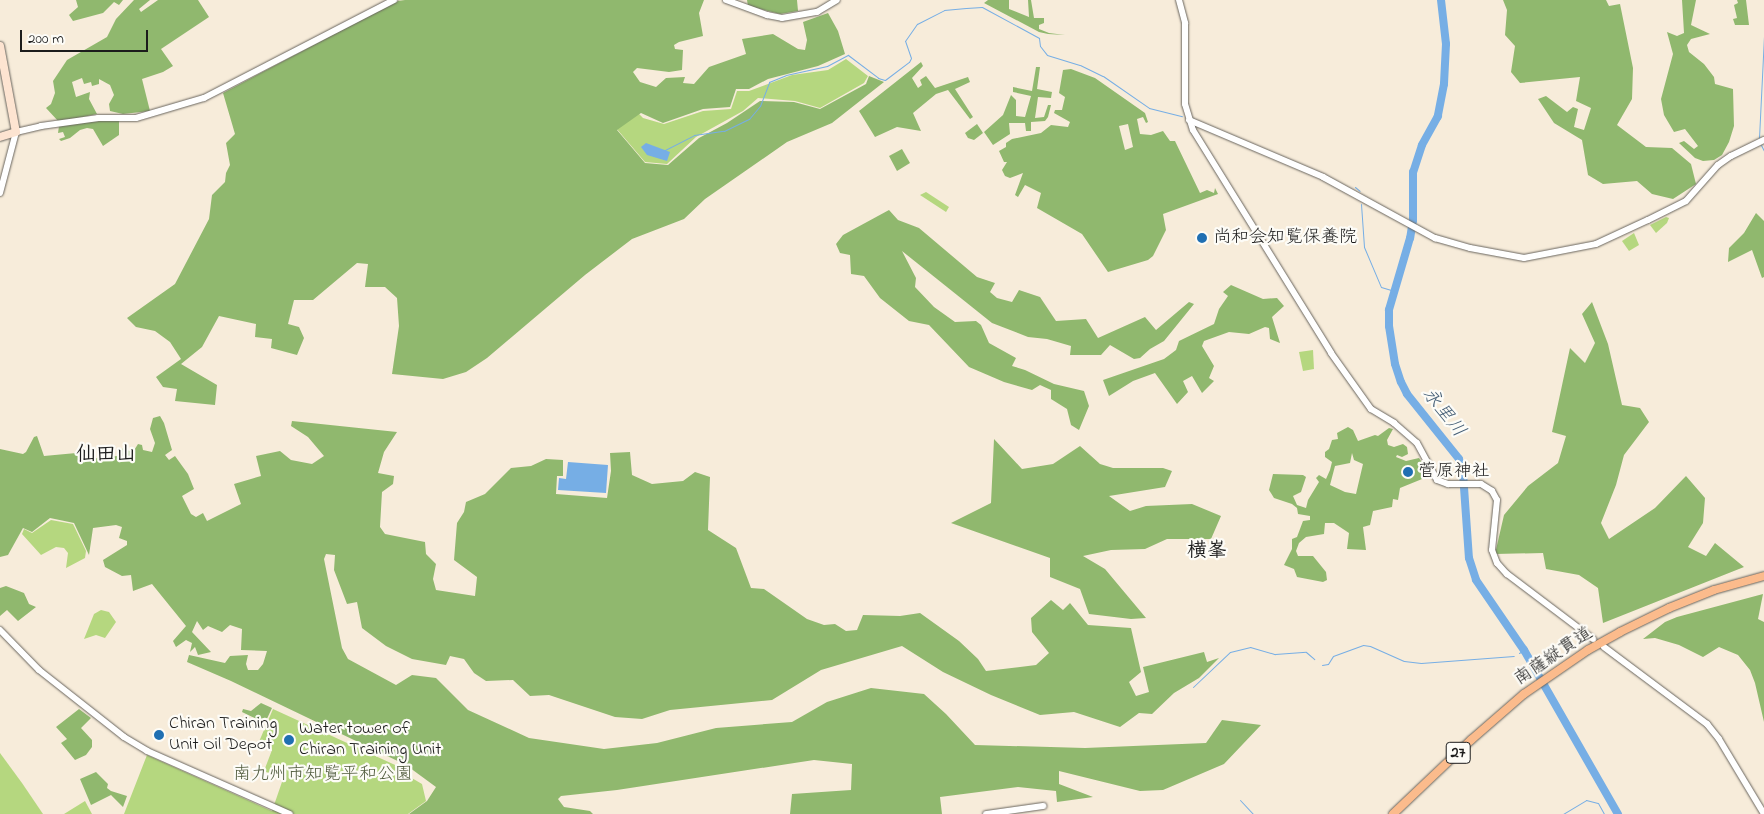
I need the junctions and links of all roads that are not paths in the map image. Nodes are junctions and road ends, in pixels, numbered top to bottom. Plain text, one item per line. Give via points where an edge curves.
1 (394, 0) edge
2 (726, 0) edge
3 (837, 0) edge
4 (1179, 0) edge
5 (0, 46) edge
6 (1189, 120) junction
7 (16, 132) junction
8 (0, 137) edge
9 (1762, 141) edge
10 (0, 193) edge
11 (1764, 576) edge
12 (0, 630) edge
13 (1593, 638) dead end
14 (1604, 647) dead end
15 (1043, 806) dead end
16 (290, 814) edge
17 (986, 814) edge
18 (1393, 814) edge
19 (1764, 814) edge

1 - 7 street via 204,98 136,118 98,118
2 - 3 street via 782,18 818,12
4 - 6 street via 1185,23 1184,96
5 - 7 main road
6 - 9 street via 1323,178 1444,241 1518,258 1596,244 1686,201 1718,165
6 - 13 street via 1265,249 1362,399 1417,443 1437,480 1448,484 1485,485 1495,495 1492,550 1497,563 1507,574
7 - 8 main road
7 - 10 street
11 - 18 main road, 南薩縦貫道 / 27 via 1690,599 1641,620 1556,671 1471,740
12 - 16 street via 39,670 124,737 147,751
14 - 19 street via 1707,724
15 - 17 street

